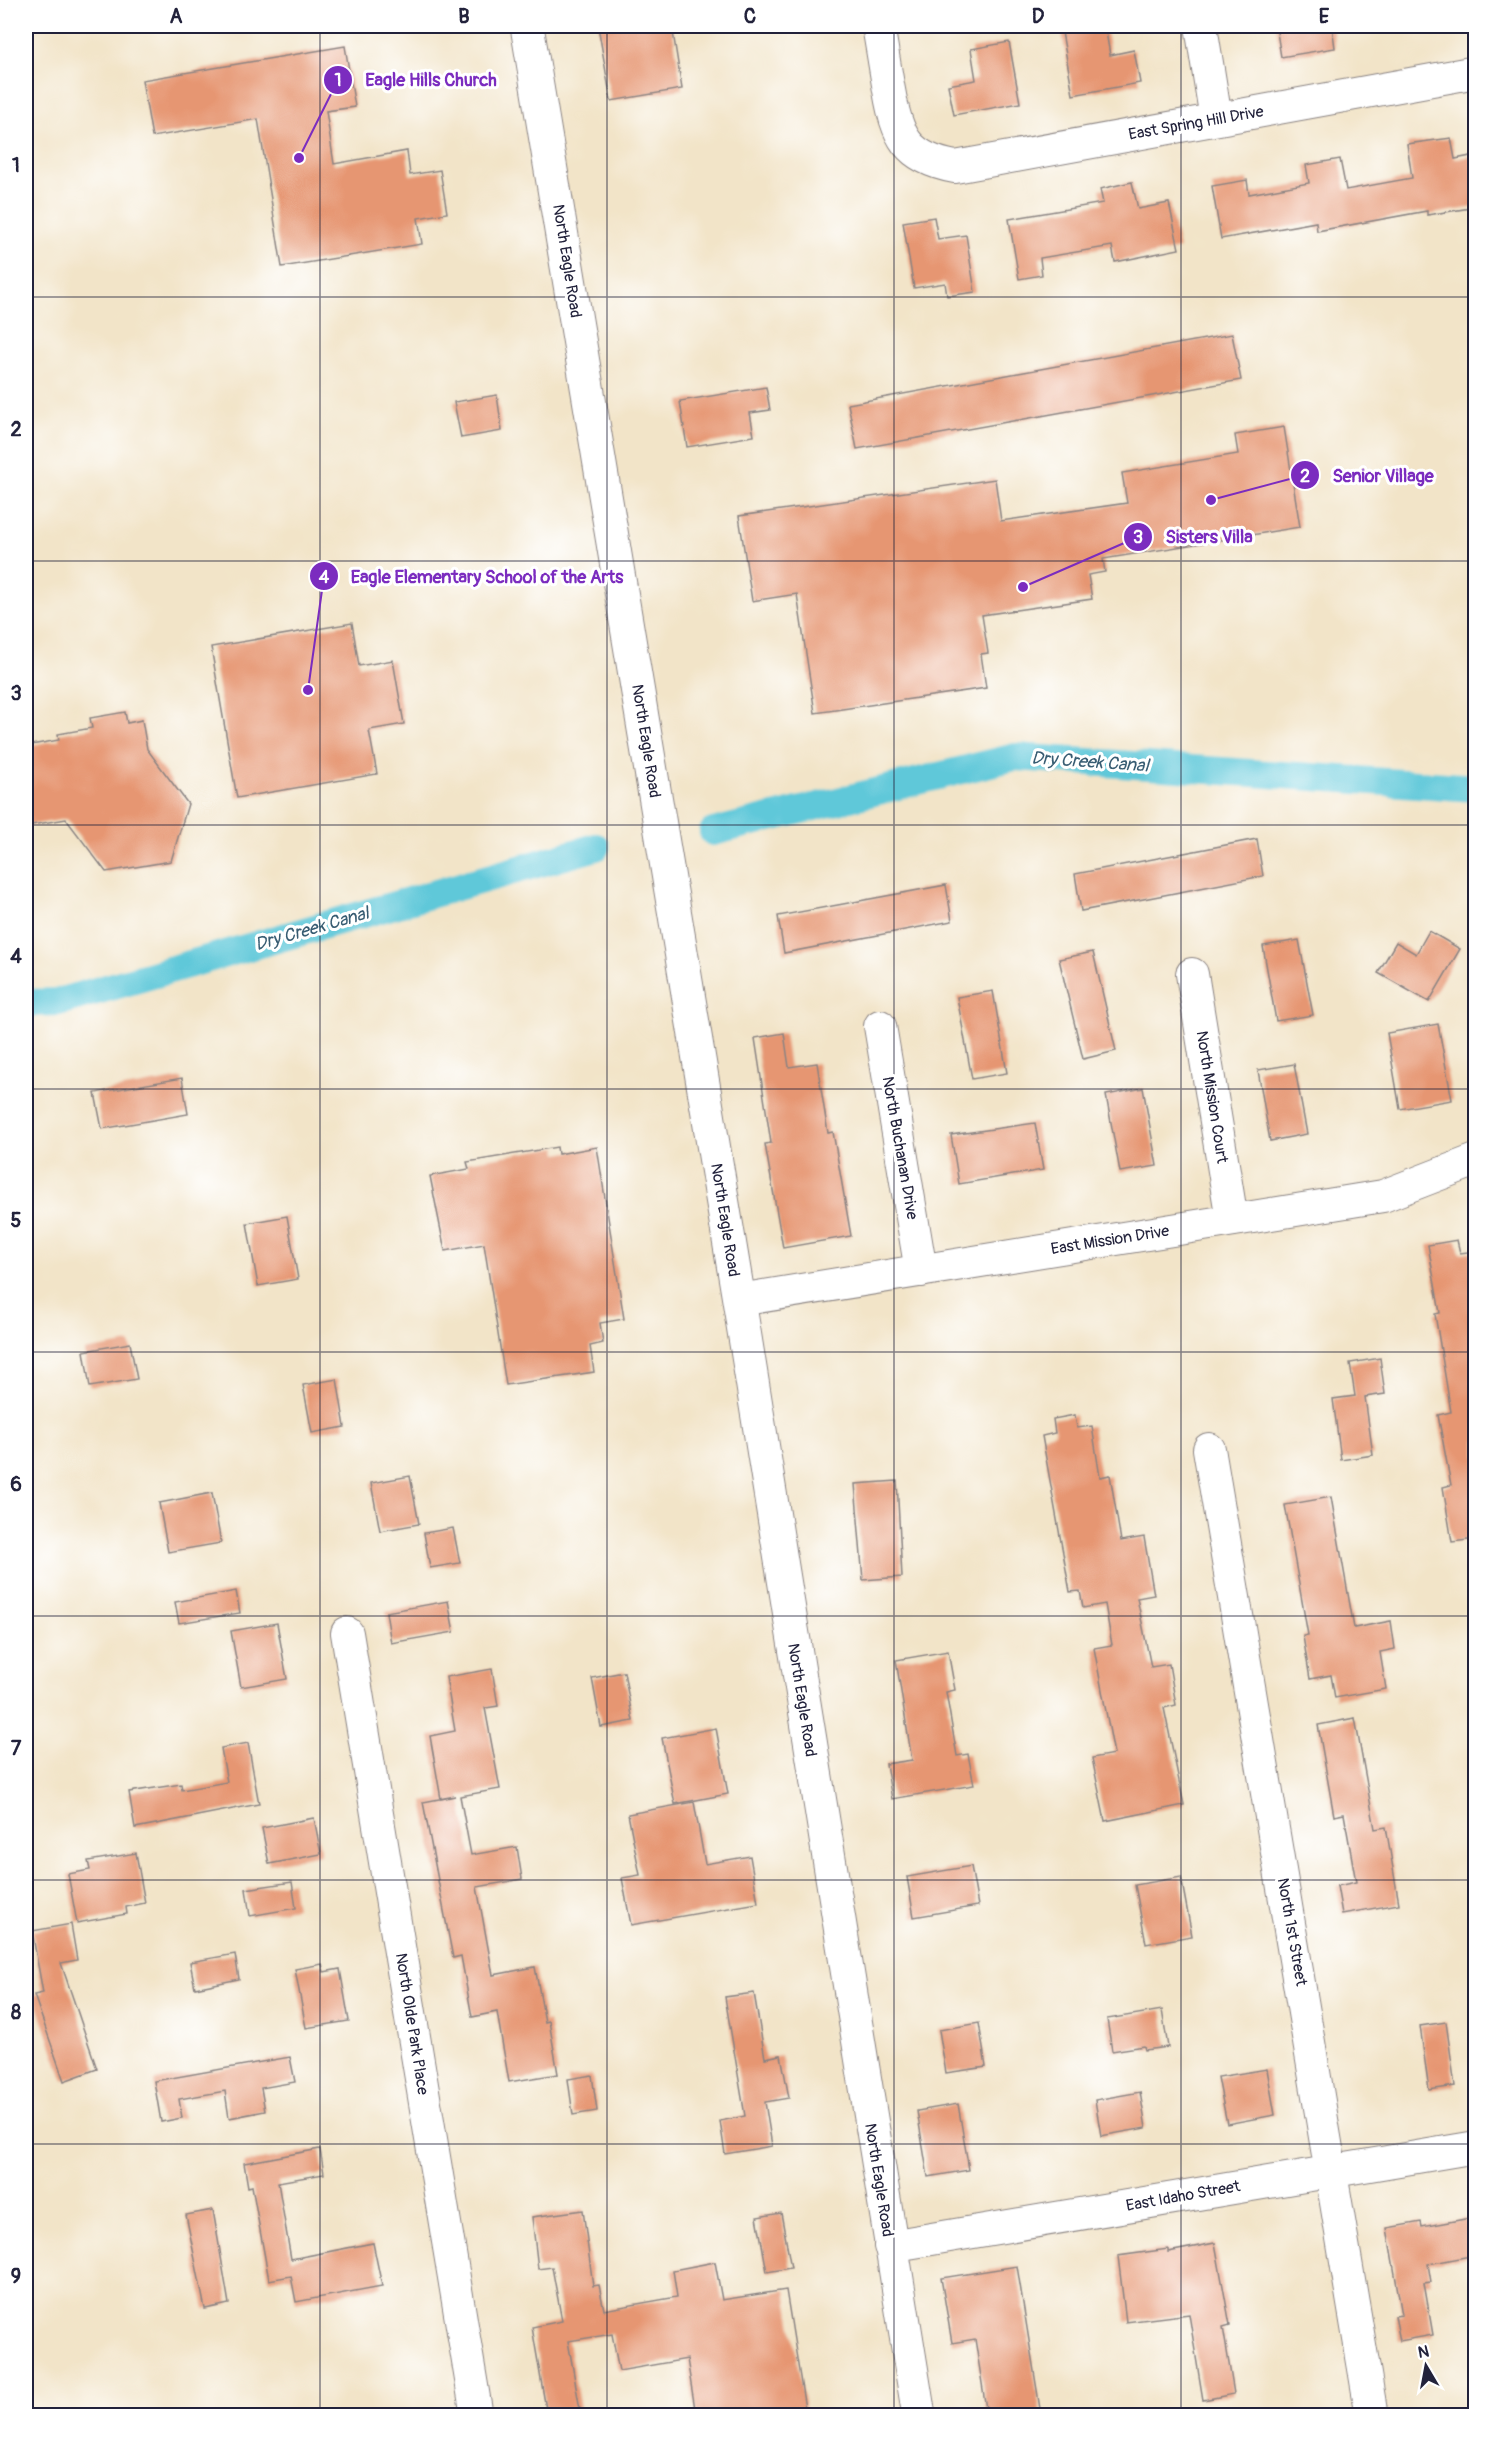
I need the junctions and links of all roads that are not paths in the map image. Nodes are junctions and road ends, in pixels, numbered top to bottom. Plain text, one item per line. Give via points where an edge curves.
1 (527, 26) edge
2 (878, 26) edge
3 (1201, 26) edge
4 (1476, 72) edge
5 (1216, 119) junction
6 (1192, 974) dead end
7 (880, 1026) dead end
8 (1476, 1160) edge
9 (1232, 1220) junction
10 (921, 1271) junction
11 (739, 1300) junction
12 (1209, 1449) dead end
13 (347, 1633) dead end
14 (1476, 2146) edge
15 (1333, 2171) junction
16 (890, 2246) junction
17 (477, 2415) edge
18 (919, 2415) edge
19 (1372, 2415) edge

1 - 11 main road, North Eagle Road
2 - 5 street, East Spring Hill Drive via 894,122 917,154 936,163 956,167
3 - 5 street
4 - 5 street, East Spring Hill Drive
6 - 9 street, North Mission Court
7 - 10 street, North Buchanan Drive
8 - 9 street, East Mission Drive via 1383,1196
9 - 10 street, East Mission Drive
10 - 11 street, East Mission Drive
11 - 16 main road, North Eagle Road
12 - 15 street, North 1st Street
13 - 17 street, North Olde Park Place
14 - 15 street, East Idaho Street
15 - 16 street, East Idaho Street
15 - 19 street, North 1st Street
16 - 18 main road, North Eagle Road

